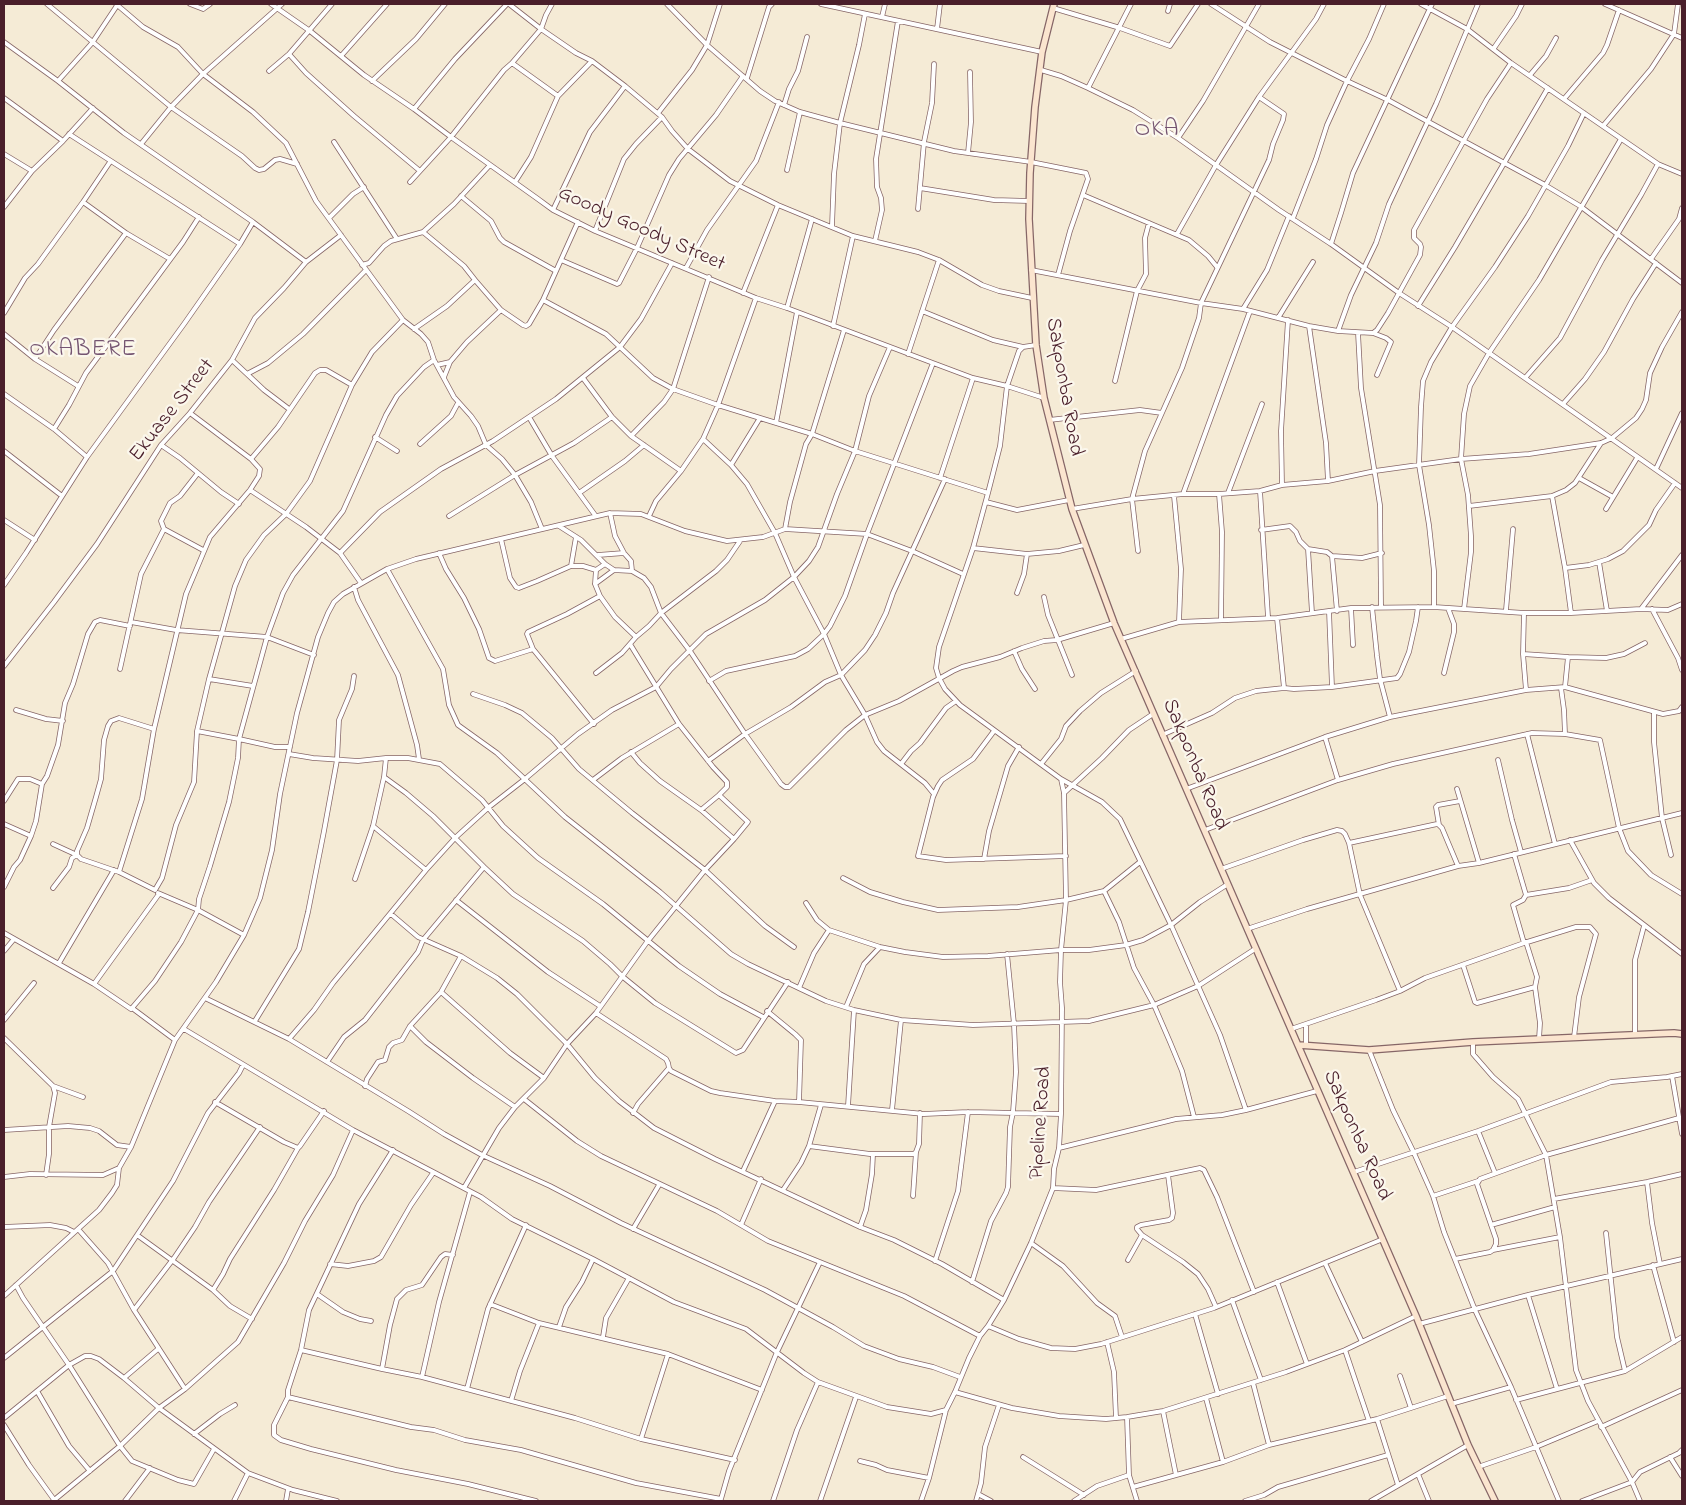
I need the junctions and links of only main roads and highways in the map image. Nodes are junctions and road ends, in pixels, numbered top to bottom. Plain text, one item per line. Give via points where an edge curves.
1 (1054, 6) edge
2 (1682, 1034) edge
3 (1299, 1045) junction
4 (1494, 1501) edge

1 - 3 main road, Sakponba Road via 1042,52 1029,201 1036,345 1049,420 1069,500 1114,623
2 - 3 main road via 1473,1042 1369,1050
3 - 4 main road, Sakponba Road

